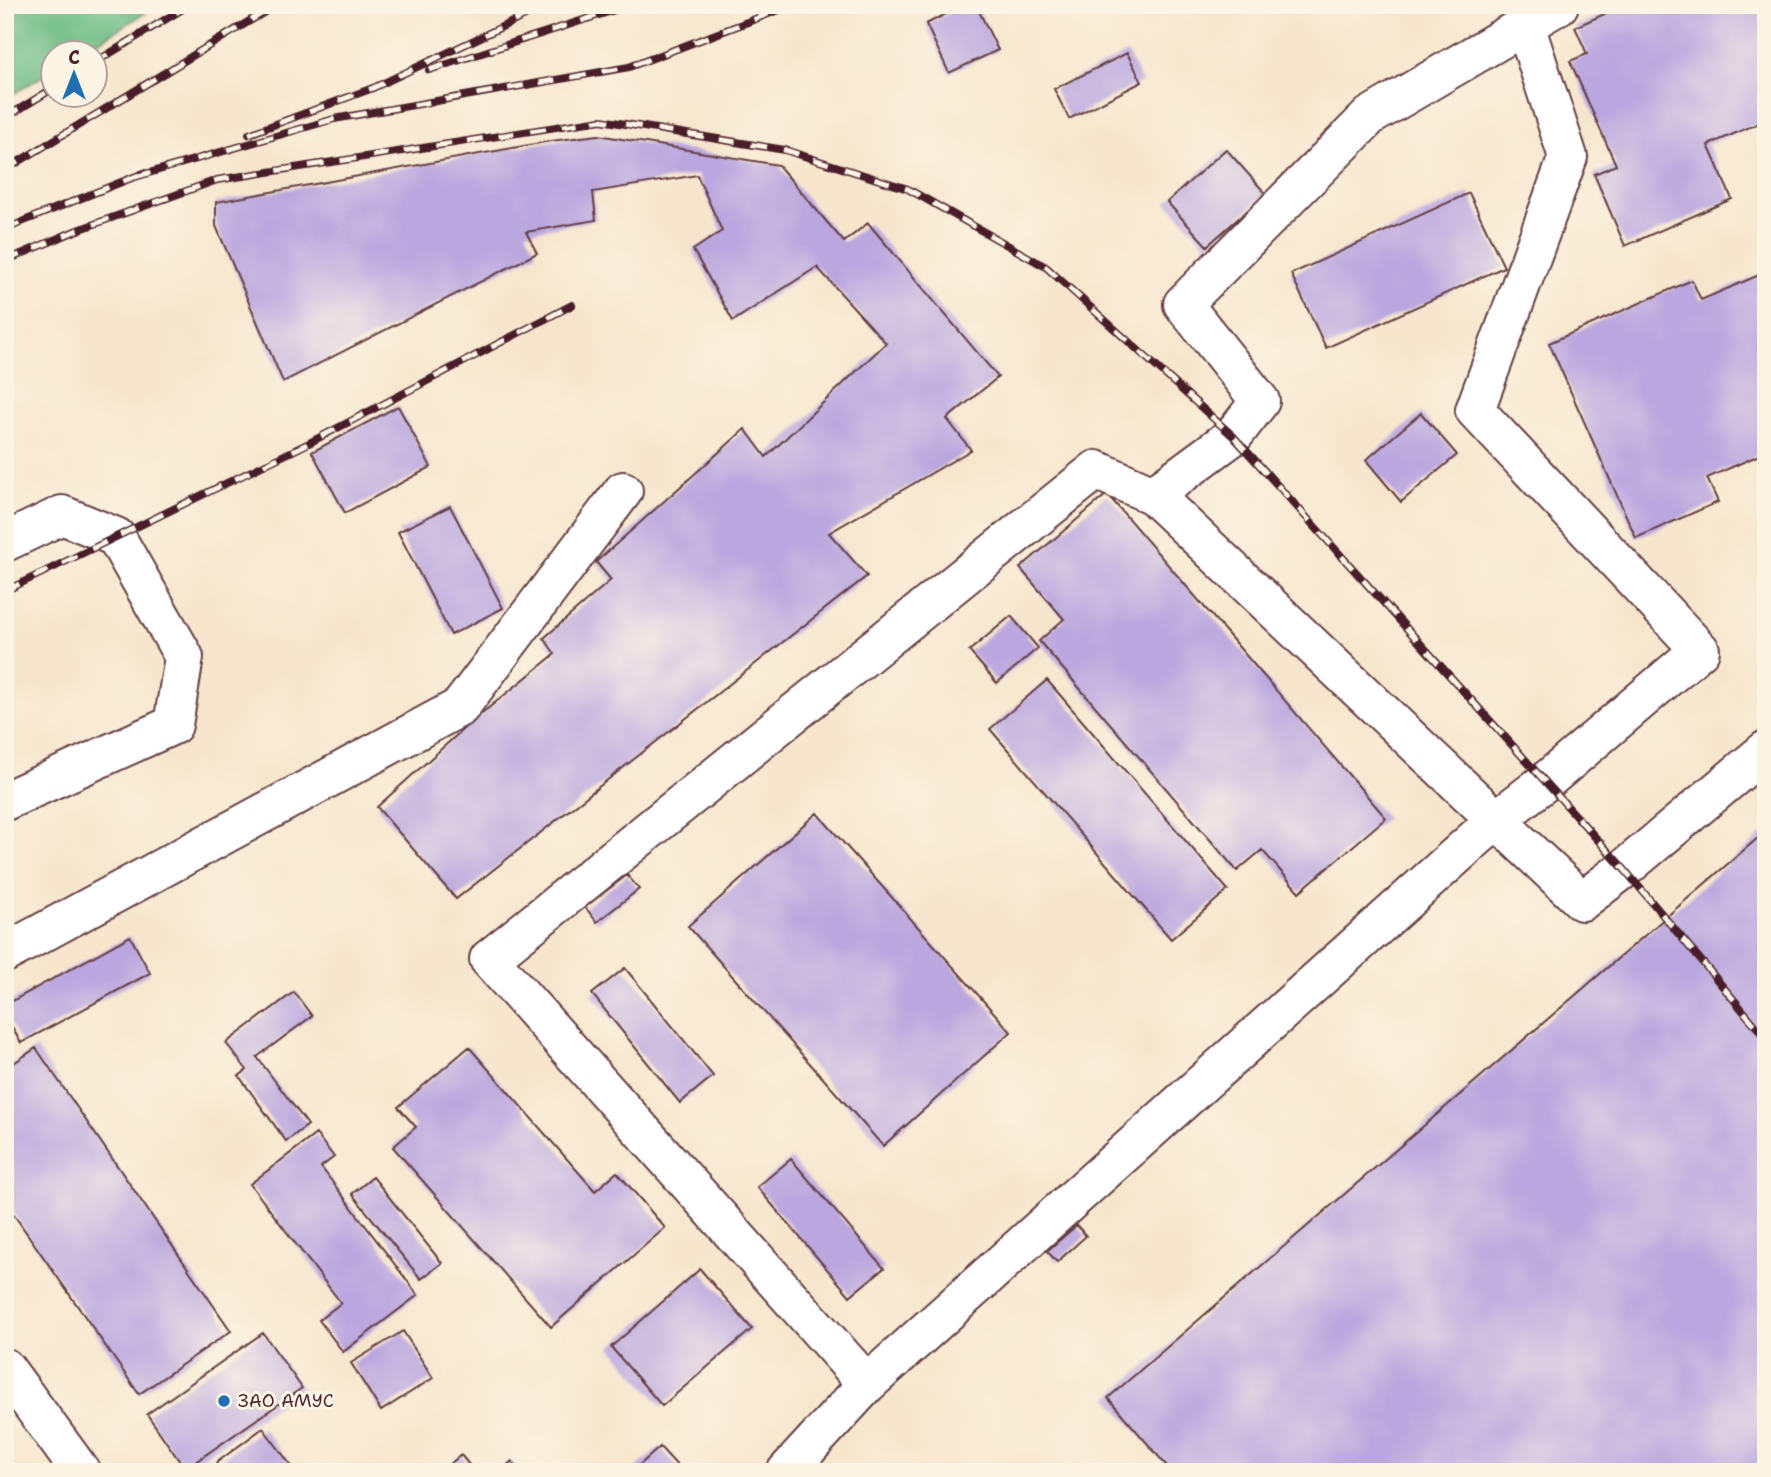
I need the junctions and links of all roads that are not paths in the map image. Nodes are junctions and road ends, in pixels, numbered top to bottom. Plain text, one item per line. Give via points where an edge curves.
1 (1559, 5) edge
2 (1525, 25) junction
3 (623, 491) dead end
4 (1153, 495) junction
5 (5, 542) edge
6 (1766, 750) edge
7 (5, 801) edge
8 (1496, 820) junction
9 (5, 953) edge
10 (5, 1368) edge
11 (867, 1384) junction
12 (81, 1472) edge
13 (786, 1472) edge

1 - 2 main road
2 - 4 main road via 1370,116 1183,304 1260,401 1233,436
2 - 8 main road via 1568,157 1475,410 1700,650
3 - 9 main road via 460,707
4 - 8 main road
4 - 11 main road via 1096,470 489,959
5 - 7 main road via 62,515 116,537 184,657 173,725
6 - 8 main road via 1582,901
8 - 11 main road
10 - 12 main road
11 - 13 main road

